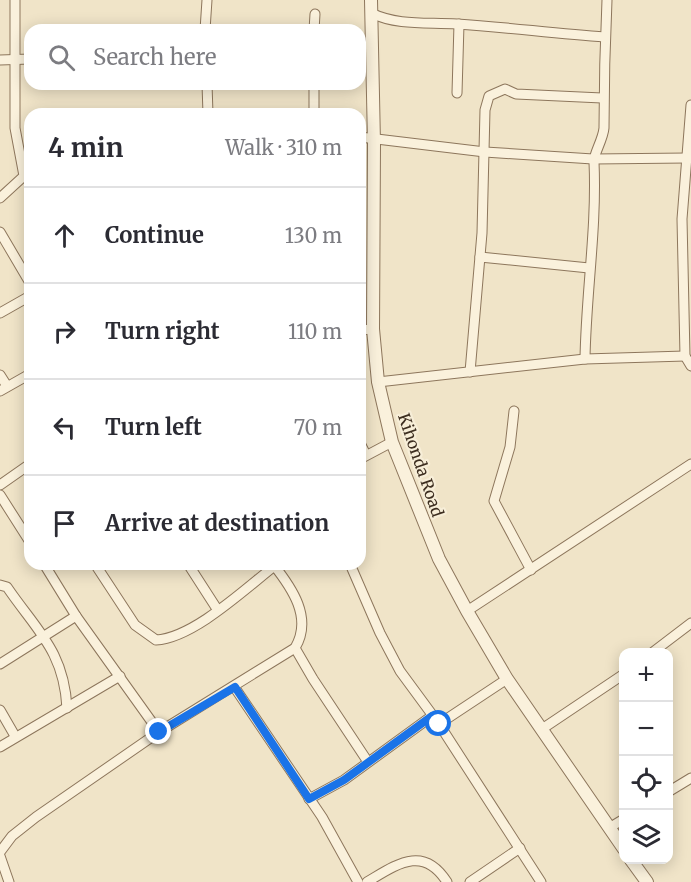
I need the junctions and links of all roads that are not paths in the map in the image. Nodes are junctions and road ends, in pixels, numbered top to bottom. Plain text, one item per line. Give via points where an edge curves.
1 (15, 0) edge
2 (207, 0) edge
3 (607, 0) edge
4 (371, 6) edge
5 (315, 14) dead end
6 (205, 24) edge
7 (314, 24) edge
8 (459, 24) junction
9 (605, 37) junction
10 (15, 59) junction
11 (24, 59) edge
12 (0, 60) edge
13 (207, 90) edge
14 (314, 90) edge
15 (457, 93) dead end
16 (602, 98) junction
17 (691, 105) edge
18 (208, 108) edge
19 (314, 108) edge
20 (366, 137) edge
21 (374, 137) junction
22 (485, 152) junction
23 (687, 158) junction
24 (593, 159) junction
25 (24, 164) edge
26 (24, 178) edge
27 (0, 198) edge
28 (0, 232) edge
29 (480, 257) junction
30 (589, 268) junction
31 (24, 273) edge
32 (24, 299) edge
33 (0, 313) edge
34 (366, 329) edge
35 (685, 356) junction
36 (585, 359) junction
37 (691, 366) edge
38 (470, 372) junction
39 (0, 375) edge
40 (24, 377) edge
41 (378, 382) junction
42 (3, 388) edge
43 (514, 411) dead end
44 (392, 442) junction
45 (366, 455) edge
46 (691, 464) edge
47 (24, 468) edge
48 (0, 485) edge
49 (0, 495) edge
50 (24, 533) edge
51 (48, 570) edge
52 (99, 570) edge
53 (192, 570) edge
54 (267, 570) edge
55 (279, 570) edge
56 (353, 570) edge
57 (531, 570) junction
58 (0, 585) edge
59 (218, 609) junction
60 (467, 611) junction
61 (76, 616) junction
62 (691, 623) edge
63 (44, 636) junction
64 (295, 648) junction
65 (658, 648) edge
66 (0, 664) edge
67 (120, 676) junction
68 (619, 677) edge
69 (507, 680) junction
70 (235, 687) junction
71 (67, 708) junction
72 (0, 710) edge
73 (432, 716) junction
74 (439, 724) junction
75 (542, 729) junction
76 (159, 732) junction
77 (15, 736) junction
78 (0, 747) edge
79 (368, 762) junction
80 (691, 778) edge
81 (673, 789) edge
82 (309, 799) junction
83 (619, 822) edge
84 (609, 828) junction
85 (619, 842) edge
86 (519, 848) junction
87 (0, 854) edge
88 (634, 864) edge
89 (9, 882) edge
90 (358, 882) edge
91 (367, 882) edge
92 (447, 882) edge
93 (470, 882) edge
94 (541, 882) edge
95 (647, 882) edge

1 - 10 street
2 - 6 street
3 - 9 street
4 - 8 street via 386,20
4 - 21 street, Kihonda Road
5 - 7 street
8 - 9 street
8 - 15 street
9 - 16 street
10 - 11 street
10 - 12 street
10 - 25 street via 15,128
13 - 18 street
14 - 19 street
16 - 22 street via 496,90 486,103
16 - 24 street via 603,137
17 - 23 street
20 - 21 street
21 - 22 street
21 - 34 street, Kihonda Road
22 - 24 street
22 - 29 street
23 - 24 street
23 - 35 street via 682,219
24 - 30 street via 595,206
26 - 27 street
28 - 31 street
29 - 30 street
29 - 38 street
30 - 36 street
32 - 33 street
34 - 41 street, Kihonda Road
35 - 36 street
35 - 37 street
36 - 38 street
38 - 41 street
39 - 42 street
40 - 42 street
41 - 44 street, Kihonda Road
43 - 57 street via 510,447 494,501
44 - 45 street
44 - 60 street, Kihonda Road via 439,559
46 - 57 street
47 - 48 street
49 - 50 street
51 - 61 street
52 - 59 street via 135,625 156,640 175,636
53 - 59 street
54 - 59 street
55 - 64 street via 296,595 303,626
56 - 73 street via 400,670
57 - 60 street
58 - 63 street via 7,587
60 - 69 street, Kihonda Road
61 - 63 street
61 - 67 street
62 - 65 street
63 - 66 street
63 - 71 street via 62,671
64 - 70 street
64 - 79 street
67 - 71 street
67 - 76 street
68 - 75 street
69 - 74 street
69 - 75 street, Kihonda Road
70 - 76 street
70 - 82 street
71 - 77 street
72 - 77 street
73 - 74 street
73 - 79 street
74 - 86 street
75 - 84 street, Kihonda Road
76 - 87 street via 36,817 12,836
77 - 78 street
79 - 82 street
80 - 81 street
82 - 90 street
83 - 84 street
84 - 85 street, Kihonda Road
86 - 93 street
86 - 94 street
87 - 89 street
88 - 95 street
91 - 92 street via 417,860 429,863

